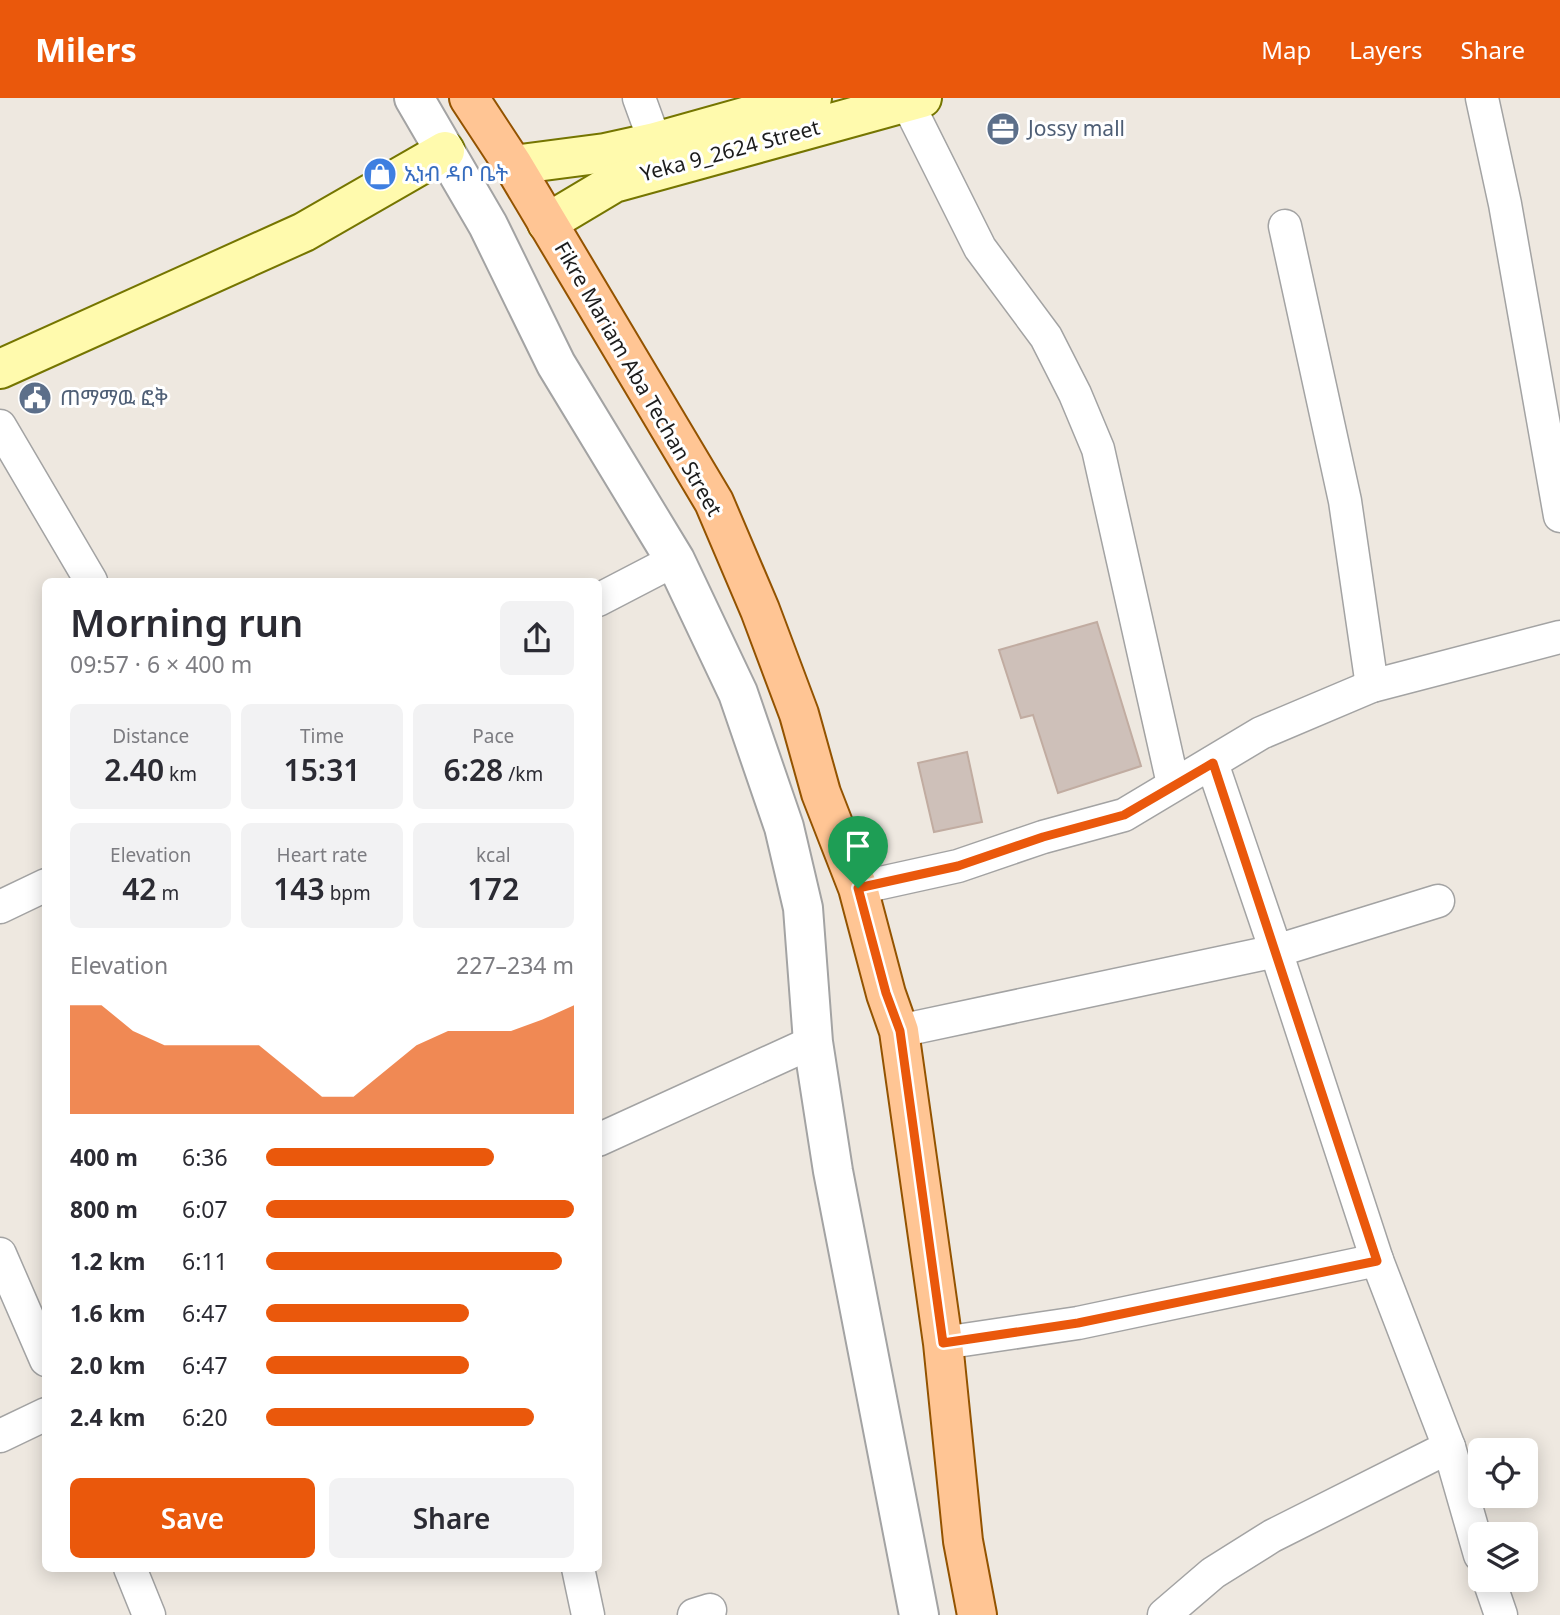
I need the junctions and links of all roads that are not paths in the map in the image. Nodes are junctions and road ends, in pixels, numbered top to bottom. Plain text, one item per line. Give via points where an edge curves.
1 (414, 98) edge
2 (469, 98) edge
3 (639, 98) edge
4 (812, 98) edge
5 (1482, 98) edge
6 (914, 100) edge
7 (761, 105) edge
8 (655, 142) junction
9 (445, 151) junction
10 (513, 165) junction
11 (609, 168) junction
12 (547, 223) junction
13 (1285, 226) dead end
14 (0, 369) edge
15 (0, 426) edge
16 (1560, 516) edge
17 (676, 560) junction
18 (89, 578) edge
19 (602, 598) edge
20 (1560, 637) edge
21 (1372, 686) junction
22 (1213, 763) junction
23 (1173, 784) junction
24 (42, 887) edge
25 (858, 888) junction
26 (1438, 901) dead end
27 (0, 908) edge
28 (1276, 951) junction
29 (900, 1031) junction
30 (813, 1042) junction
31 (602, 1138) edge
32 (0, 1254) edge
33 (1377, 1261) junction
34 (943, 1343) junction
35 (42, 1351) edge
36 (42, 1416) edge
37 (0, 1436) edge
38 (1449, 1447) junction
39 (1471, 1522) edge
40 (132, 1572) edge
41 (579, 1572) edge
42 (1493, 1592) edge
43 (149, 1615) edge
44 (588, 1615) edge
45 (919, 1615) edge
46 (977, 1615) edge
47 (1164, 1615) edge
48 (1501, 1615) edge

1 - 9 street
2 - 10 main road, Fikre Mariam Aba Techan Street
3 - 8 street
4 - 7 main road, Yeka 9_2624 Street
5 - 16 street
6 - 11 main road, Yeka 9_2624 Street
6 - 23 street via 980,248 1046,337 1098,449
7 - 8 main road, Yeka 9_2624 Street
8 - 11 main road, Yeka 9_2624 Street
9 - 14 main road via 304,232
9 - 17 street via 488,225 556,364
10 - 11 main road, Yeka 9_2624 Street
10 - 12 main road, Fikre Mariam Aba Techan Street
11 - 12 main road, Yeka 9_2624 Street
12 - 25 main road, Fikre Mariam Aba Techan Street via 714,502 799,714 821,793
13 - 21 street via 1345,501
15 - 18 street
17 - 19 street
17 - 30 street via 738,693 784,827 803,908
20 - 21 street
21 - 22 street via 1261,733
22 - 23 street
22 - 28 street
23 - 25 street via 1124,815 958,866
24 - 27 street
25 - 29 main road, Fikre Mariam Aba Techan Street
26 - 28 street
28 - 29 street
28 - 33 street
29 - 34 main road, Fikre Mariam Aba Techan Street
30 - 31 street
30 - 45 street
32 - 35 street
33 - 34 street via 1078,1323
33 - 38 street
34 - 46 main road, Fikre Mariam Aba Techan Street via 963,1541
36 - 37 street
38 - 39 street
38 - 47 street via 1272,1536 1213,1573
40 - 43 street
41 - 44 street
42 - 48 street

